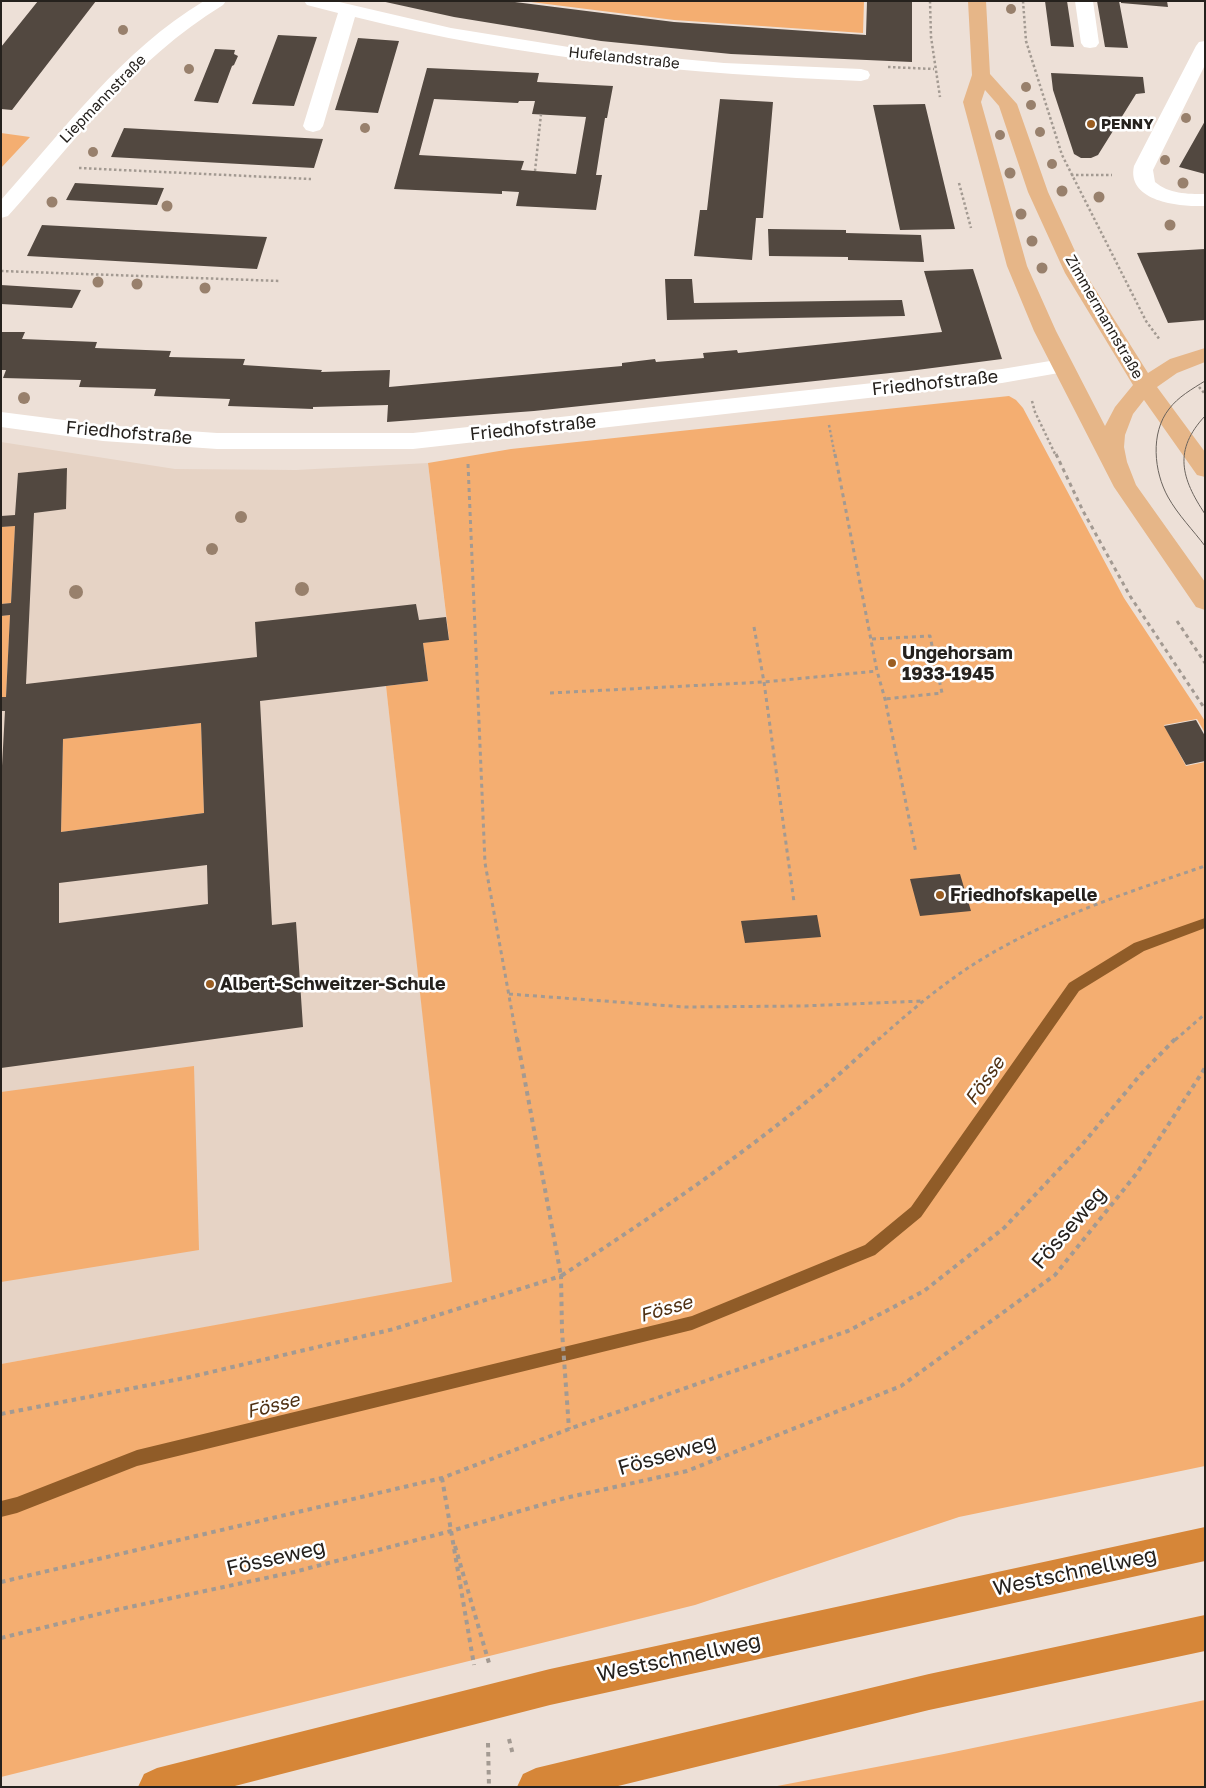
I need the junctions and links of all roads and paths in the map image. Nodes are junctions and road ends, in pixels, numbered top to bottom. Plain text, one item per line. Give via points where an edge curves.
1 (217, 1) edge
2 (313, 1) edge
3 (977, 1) edge
4 (1023, 1) edge
5 (1084, 1) edge
6 (348, 10) junction
7 (1090, 43) dead end
8 (1205, 46) edge
9 (934, 69) dead end
10 (861, 75) joint
11 (982, 75) junction
12 (541, 114) dead end
13 (313, 126) dead end
14 (44, 166) junction
15 (1143, 170) junction
16 (534, 171) dead end
17 (1071, 175) junction
18 (310, 180) dead end
19 (1205, 200) edge
20 (1, 212) edge
21 (1, 271) edge
22 (280, 282) dead end
23 (1157, 335) dead end
24 (1205, 355) edge
25 (1062, 366) junction
26 (1027, 372) junction
27 (1145, 386) junction
28 (822, 396) junction
29 (1, 419) edge
30 (467, 436) junction
31 (1205, 469) edge
32 (1126, 487) junction
33 (1205, 601) edge
34 (754, 627) dead end
35 (872, 639) junction
36 (877, 671) junction
37 (764, 682) junction
38 (550, 693) dead end
39 (885, 698) junction
40 (1205, 709) edge
41 (916, 853) dead end
42 (1205, 866) edge
43 (794, 902) dead end
44 (509, 994) junction
45 (923, 1001) junction
46 (1205, 1014) edge
47 (1205, 1068) edge
48 (561, 1276) junction
49 (1, 1414) edge
50 (569, 1430) junction
51 (442, 1478) junction
52 (451, 1532) junction
53 (1205, 1544) edge
54 (1, 1582) edge
55 (1205, 1632) edge
56 (1, 1638) edge
57 (490, 1668) dead end
58 (476, 1676) dead end
59 (486, 1733) dead end
60 (508, 1733) dead end
61 (537, 1776) edge
62 (157, 1787) edge
63 (489, 1787) edge

1 - 14 street, Liepmannstraße via 179,25 137,61 61,141
2 - 6 street, Hufelandstraße
3 - 11 main road
4 - 17 path via 1026,41 1032,64
5 - 7 street
6 - 10 street, Hufelandstraße via 496,42 552,50 666,63
6 - 13 street
8 - 15 street
9 - 10 path via 865,66
11 - 25 main road via 972,102 988,163 1018,266
11 - 27 main road, Zimmermannstraße via 1008,104 1038,192 1075,273
12 - 16 path
14 - 18 path
14 - 20 street, Liepmannstraße
15 - 17 path
15 - 19 street via 1145,183 1160,193 1184,200
17 - 23 path via 1146,321
21 - 22 path
24 - 27 main road via 1168,368
25 - 26 street, Friedhofstraße
25 - 32 main road
26 - 28 street, Friedhofstraße
26 - 40 path via 1035,412 1083,511 1130,596
27 - 31 main road, Zimmermannstraße
27 - 32 main road via 1126,408 1117,425 1113,445 1116,466
28 - 30 street, Friedhofstraße
28 - 35 path
29 - 30 street, Friedhofstraße via 103,433 217,440 413,441
30 - 44 path via 486,863
32 - 33 main road
34 - 37 path
35 - 36 path
35 - 39 path via 930,636 942,693
36 - 37 path
36 - 39 path
37 - 38 path
37 - 43 path
39 - 41 path
42 - 45 path via 1118,896 1046,926 974,964
44 - 45 path via 685,1007
44 - 48 path
45 - 48 path via 742,1154
46 - 50 path via 1184,1030 1141,1074 1081,1146 1004,1228 924,1291 848,1331
47 - 52 path, Fösseweg via 1137,1173 1055,1275 901,1386 687,1471 565,1498
48 - 49 path via 394,1329 190,1377
48 - 50 path
50 - 51 path
51 - 52 path
51 - 54 path
52 - 56 path, Fösseweg via 294,1572
52 - 57 path
52 - 58 path
53 - 62 highway, Westschnellweg via 550,1687
55 - 61 highway
59 - 63 path
60 - 61 path

